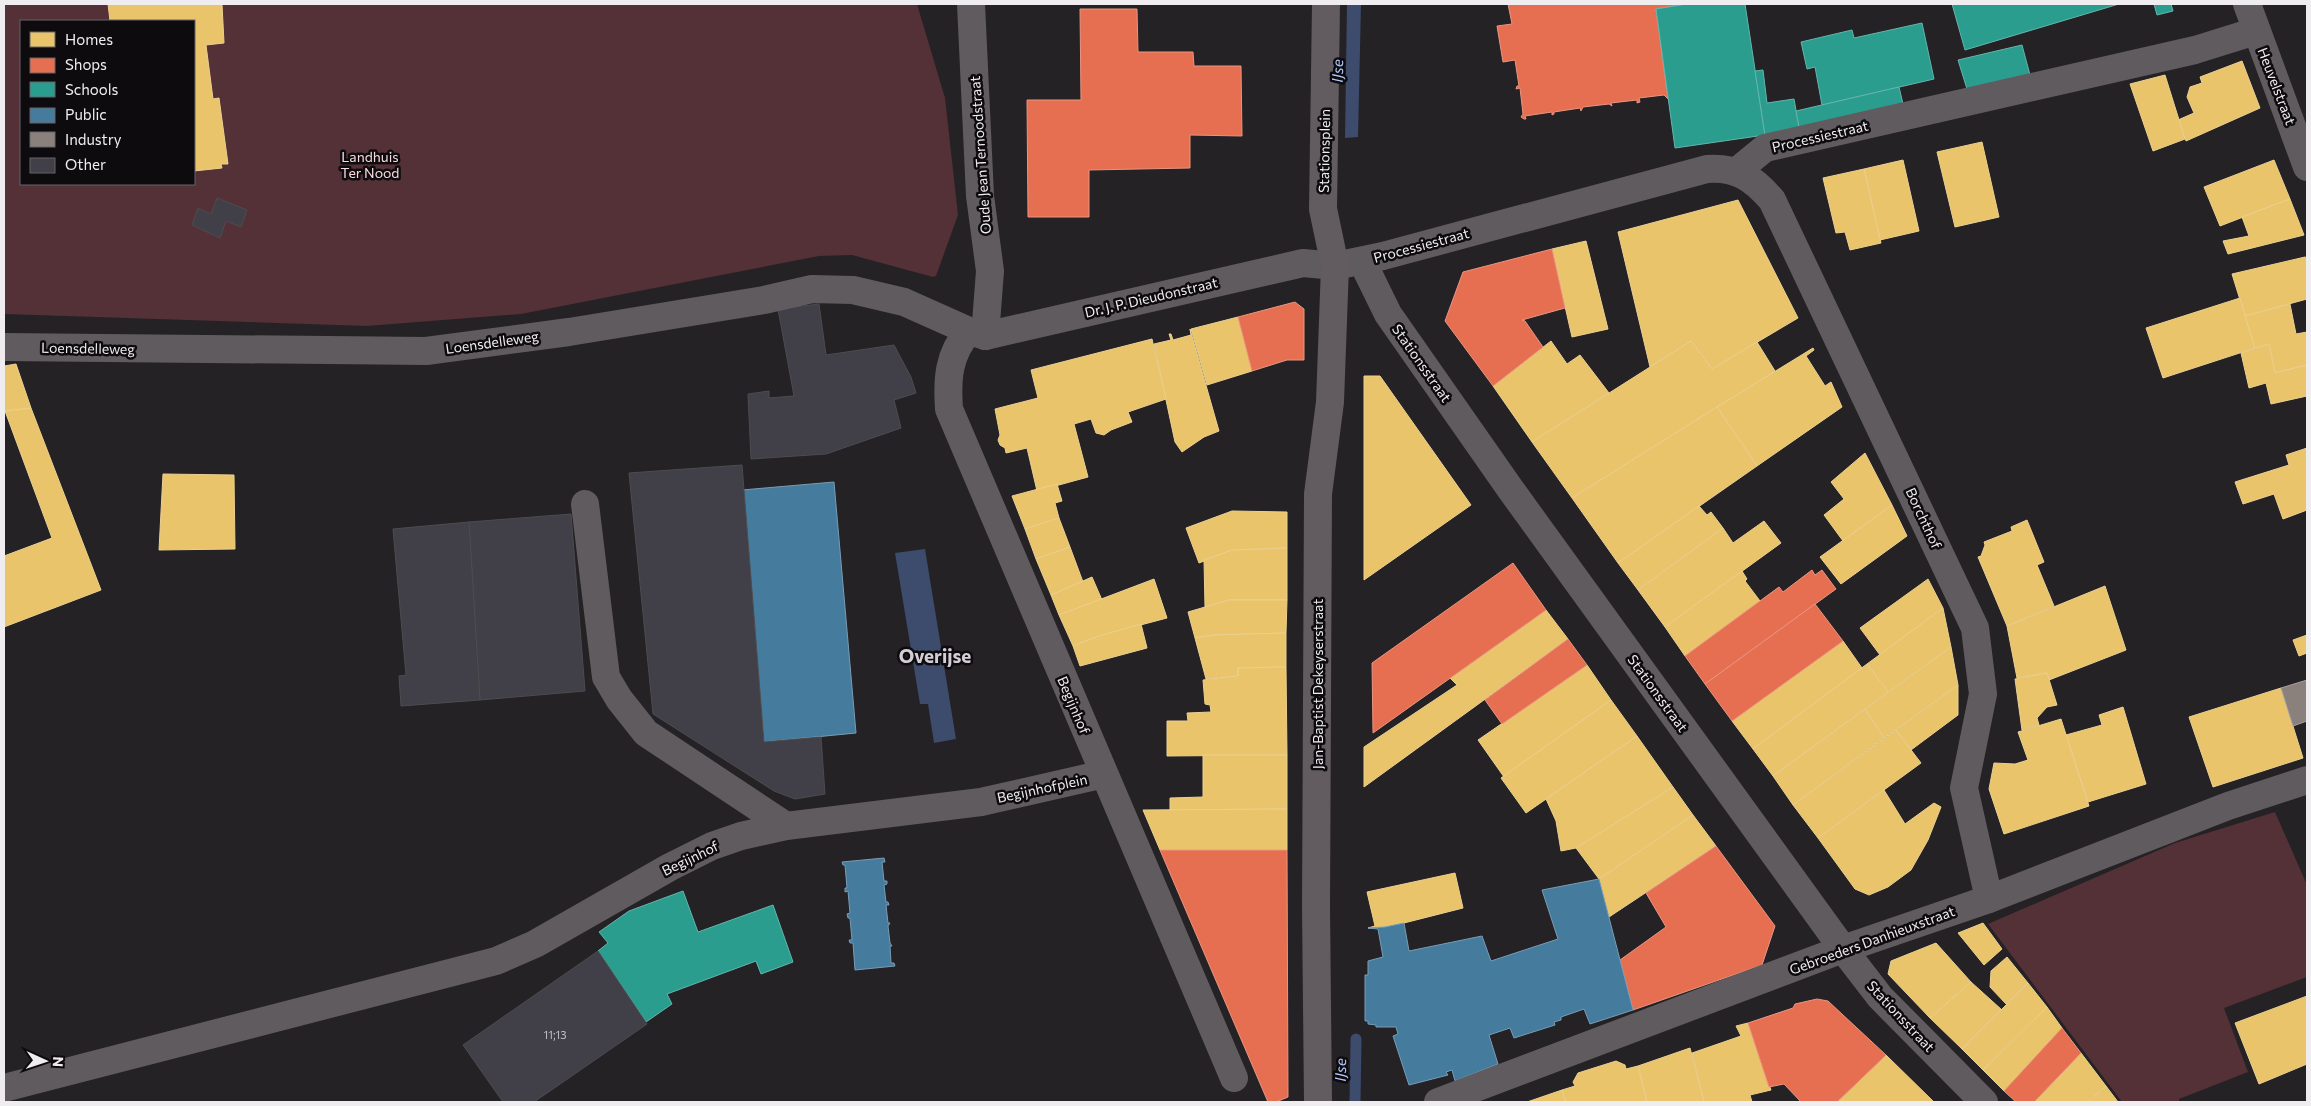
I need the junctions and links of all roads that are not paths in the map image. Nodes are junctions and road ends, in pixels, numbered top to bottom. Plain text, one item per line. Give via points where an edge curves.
1 (971, 4) edge
2 (1326, 4) edge
3 (2247, 4) edge
4 (2256, 31) junction
5 (2307, 167) edge
6 (1737, 172) junction
7 (1362, 261) junction
8 (1335, 266) junction
9 (977, 333) junction
10 (4, 347) edge
11 (585, 504) dead end
12 (1104, 774) junction
13 (2307, 780) edge
14 (981, 802) joint
15 (786, 826) junction
16 (1989, 898) junction
17 (1842, 949) junction
18 (1234, 1078) dead end
19 (4, 1088) edge
20 (1318, 1102) edge
21 (1438, 1102) edge
22 (1984, 1102) edge

1 - 9 street, Oude Jean Ternoodstraat via 980,196 990,271
2 - 8 main road, Stationsplein via 1323,209
3 - 4 street, Heuvelstraat
4 - 5 street, Heuvelstraat
4 - 6 street, Processiestraat via 2195,50 1766,148
6 - 7 street, Processiestraat via 1725,168 1708,169
6 - 16 street, Borchthof via 1762,188 1772,200 1975,628 1983,694 1964,788
7 - 8 street, Processiestraat
7 - 17 street, Stationsstraat via 1388,314
8 - 9 street, Dr. J. P. Dieudonstraat via 1302,263
8 - 20 main road, Jan-Baptist Dekeyserstraat via 1330,402 1318,494
9 - 10 street, Loensdelleweg via 904,302 853,290 812,289 569,332 426,351
9 - 12 street, Begijnhof via 959,342 950,365 947,382 949,409
11 - 15 street via 606,677 619,699 646,733
12 - 14 street, Begijnhofplein
12 - 18 street, Begijnhof
13 - 16 street, Gebroeders Danhieuxstraat via 2228,806
14 - 15 street, Begijnhof
15 - 19 street, Begijnhof via 712,846 535,944 496,961
16 - 17 street, Gebroeders Danhieuxstraat
17 - 21 street, Gebroeders Danhieuxstraat
17 - 22 street, Stationsstraat via 1880,998

